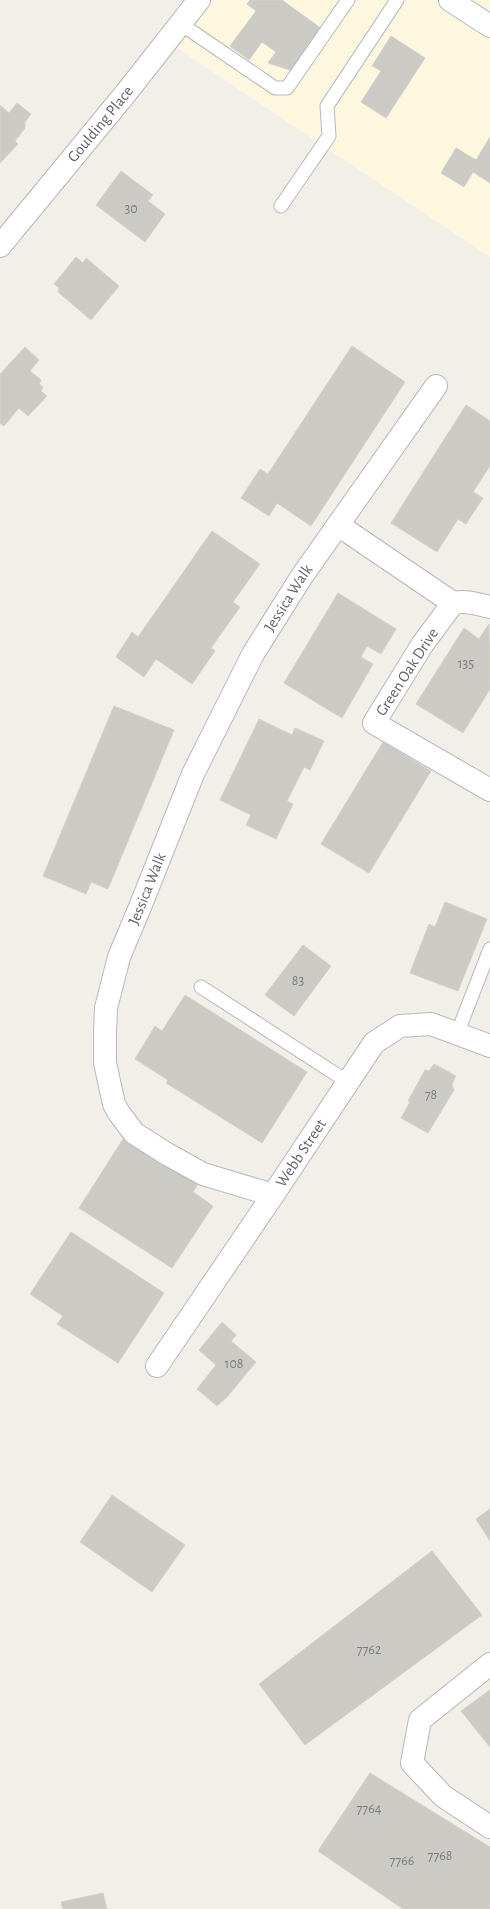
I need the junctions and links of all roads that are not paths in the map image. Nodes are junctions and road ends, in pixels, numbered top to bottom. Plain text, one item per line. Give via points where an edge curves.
1 (200, 0) edge
2 (348, 0) edge
3 (397, 0) edge
4 (450, 0) edge
5 (181, 24) junction
6 (490, 26) edge
7 (281, 206) dead end
8 (0, 246) edge
9 (436, 386) dead end
10 (338, 524) junction
11 (453, 603) junction
12 (490, 608) edge
13 (490, 790) edge
14 (490, 949) edge
15 (201, 987) dead end
16 (457, 1034) junction
17 (490, 1046) edge
18 (348, 1082) junction
19 (273, 1195) junction
20 (157, 1366) dead end
21 (490, 1664) edge
22 (490, 1827) edge

1 - 5 street, Goulding Place
2 - 5 lane via 287,88 275,88
3 - 7 lane via 327,106 329,136
4 - 6 street
5 - 8 street, Goulding Place
9 - 10 street, Jessica Walk
10 - 11 street
10 - 19 street, Jessica Walk via 253,654 193,774 119,957 106,1008 106,1063 114,1104 134,1133 203,1174
11 - 12 street via 471,602
11 - 13 street, Green Oak Drive via 422,645 374,723
14 - 16 lane
15 - 18 lane
16 - 17 street, Webb Street
16 - 18 street, Webb Street via 431,1024 400,1026 374,1043
18 - 19 street, Webb Street
19 - 20 street, Webb Street
21 - 22 street via 420,1720 412,1763 443,1796

